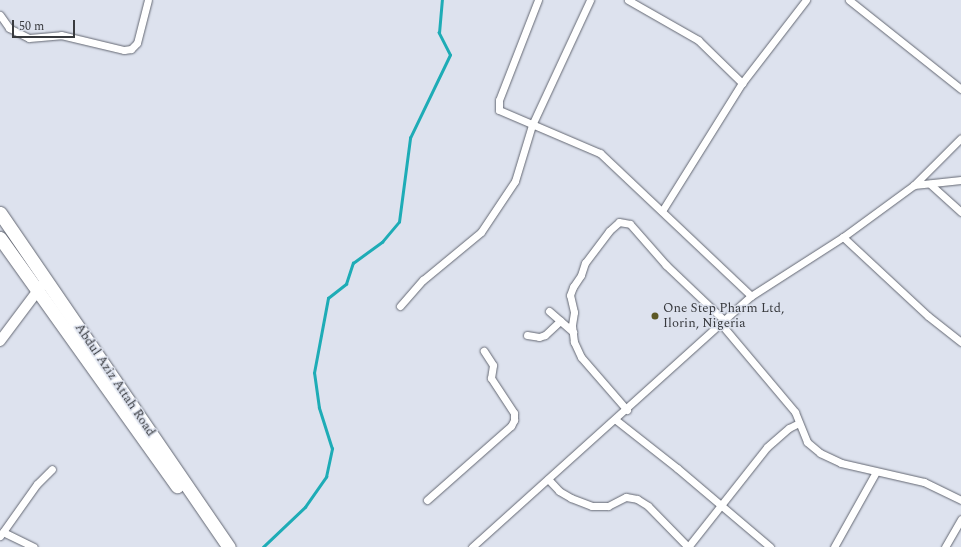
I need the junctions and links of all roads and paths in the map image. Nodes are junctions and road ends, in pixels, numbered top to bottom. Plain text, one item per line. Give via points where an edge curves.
1 (148, 0) edge
2 (538, 0) edge
3 (590, 0) edge
4 (628, 0) edge
5 (806, 0) edge
6 (849, 0) edge
7 (0, 15) edge
8 (742, 83) junction
9 (961, 89) edge
10 (532, 125) junction
11 (961, 138) edge
12 (961, 180) edge
13 (930, 184) junction
14 (914, 185) junction
15 (662, 211) junction
16 (961, 212) edge
17 (0, 213) edge
18 (843, 237) junction
19 (0, 238) edge
20 (47, 279) junction
21 (38, 291) junction
22 (751, 296) junction
23 (400, 306) dead end
24 (549, 310) dead end
25 (560, 321) junction
26 (723, 322) junction
27 (573, 332) junction
28 (527, 335) dead end
29 (0, 341) edge
30 (961, 342) edge
31 (484, 351) dead end
32 (627, 410) junction
33 (616, 420) junction
34 (799, 423) junction
35 (52, 469) dead end
36 (876, 472) junction
37 (548, 479) junction
38 (427, 500) dead end
39 (961, 500) edge
40 (720, 506) junction
41 (961, 519) edge
42 (2, 534) edge
43 (34, 547) edge
44 (220, 547) edge
45 (229, 547) edge
46 (472, 547) edge
47 (688, 547) edge
48 (770, 547) edge
49 (834, 547) edge
50 (945, 547) edge

1 - 7 street via 137,44 124,50 61,35 29,38 9,28
2 - 10 street via 500,100 499,110
3 - 10 street
4 - 8 street via 698,40
5 - 8 street
6 - 9 street
8 - 15 street
10 - 15 street via 600,153
10 - 23 street via 519,173 492,217 481,232 423,280
11 - 14 street
12 - 13 street
13 - 14 street
13 - 16 street
14 - 18 street
15 - 22 street
17 - 20 highway, Abdul Aziz Attah Road
18 - 22 street
18 - 30 street via 928,316
19 - 21 highway, Abdul Aziz Attah Road
20 - 21 street
20 - 45 highway, Abdul Aziz Attah Road
21 - 29 street
21 - 44 highway, Abdul Aziz Attah Road
22 - 26 street
24 - 25 street
25 - 27 street
25 - 28 street via 545,335
26 - 27 street via 666,265 630,224 619,222 585,263 573,287 570,295 574,312
26 - 32 street
26 - 34 street via 795,412
27 - 32 street via 581,357
31 - 38 street via 493,365 491,378 514,414 512,426
32 - 33 street
33 - 37 street
33 - 40 street
34 - 36 street via 807,442 820,453 841,463
34 - 40 street via 767,446
35 - 42 street via 37,484
36 - 39 street via 894,473 924,482
36 - 49 street
37 - 46 street
37 - 47 street via 558,491 592,506 608,506 626,497 638,499
40 - 47 street
40 - 48 street
41 - 50 street
42 - 43 street

